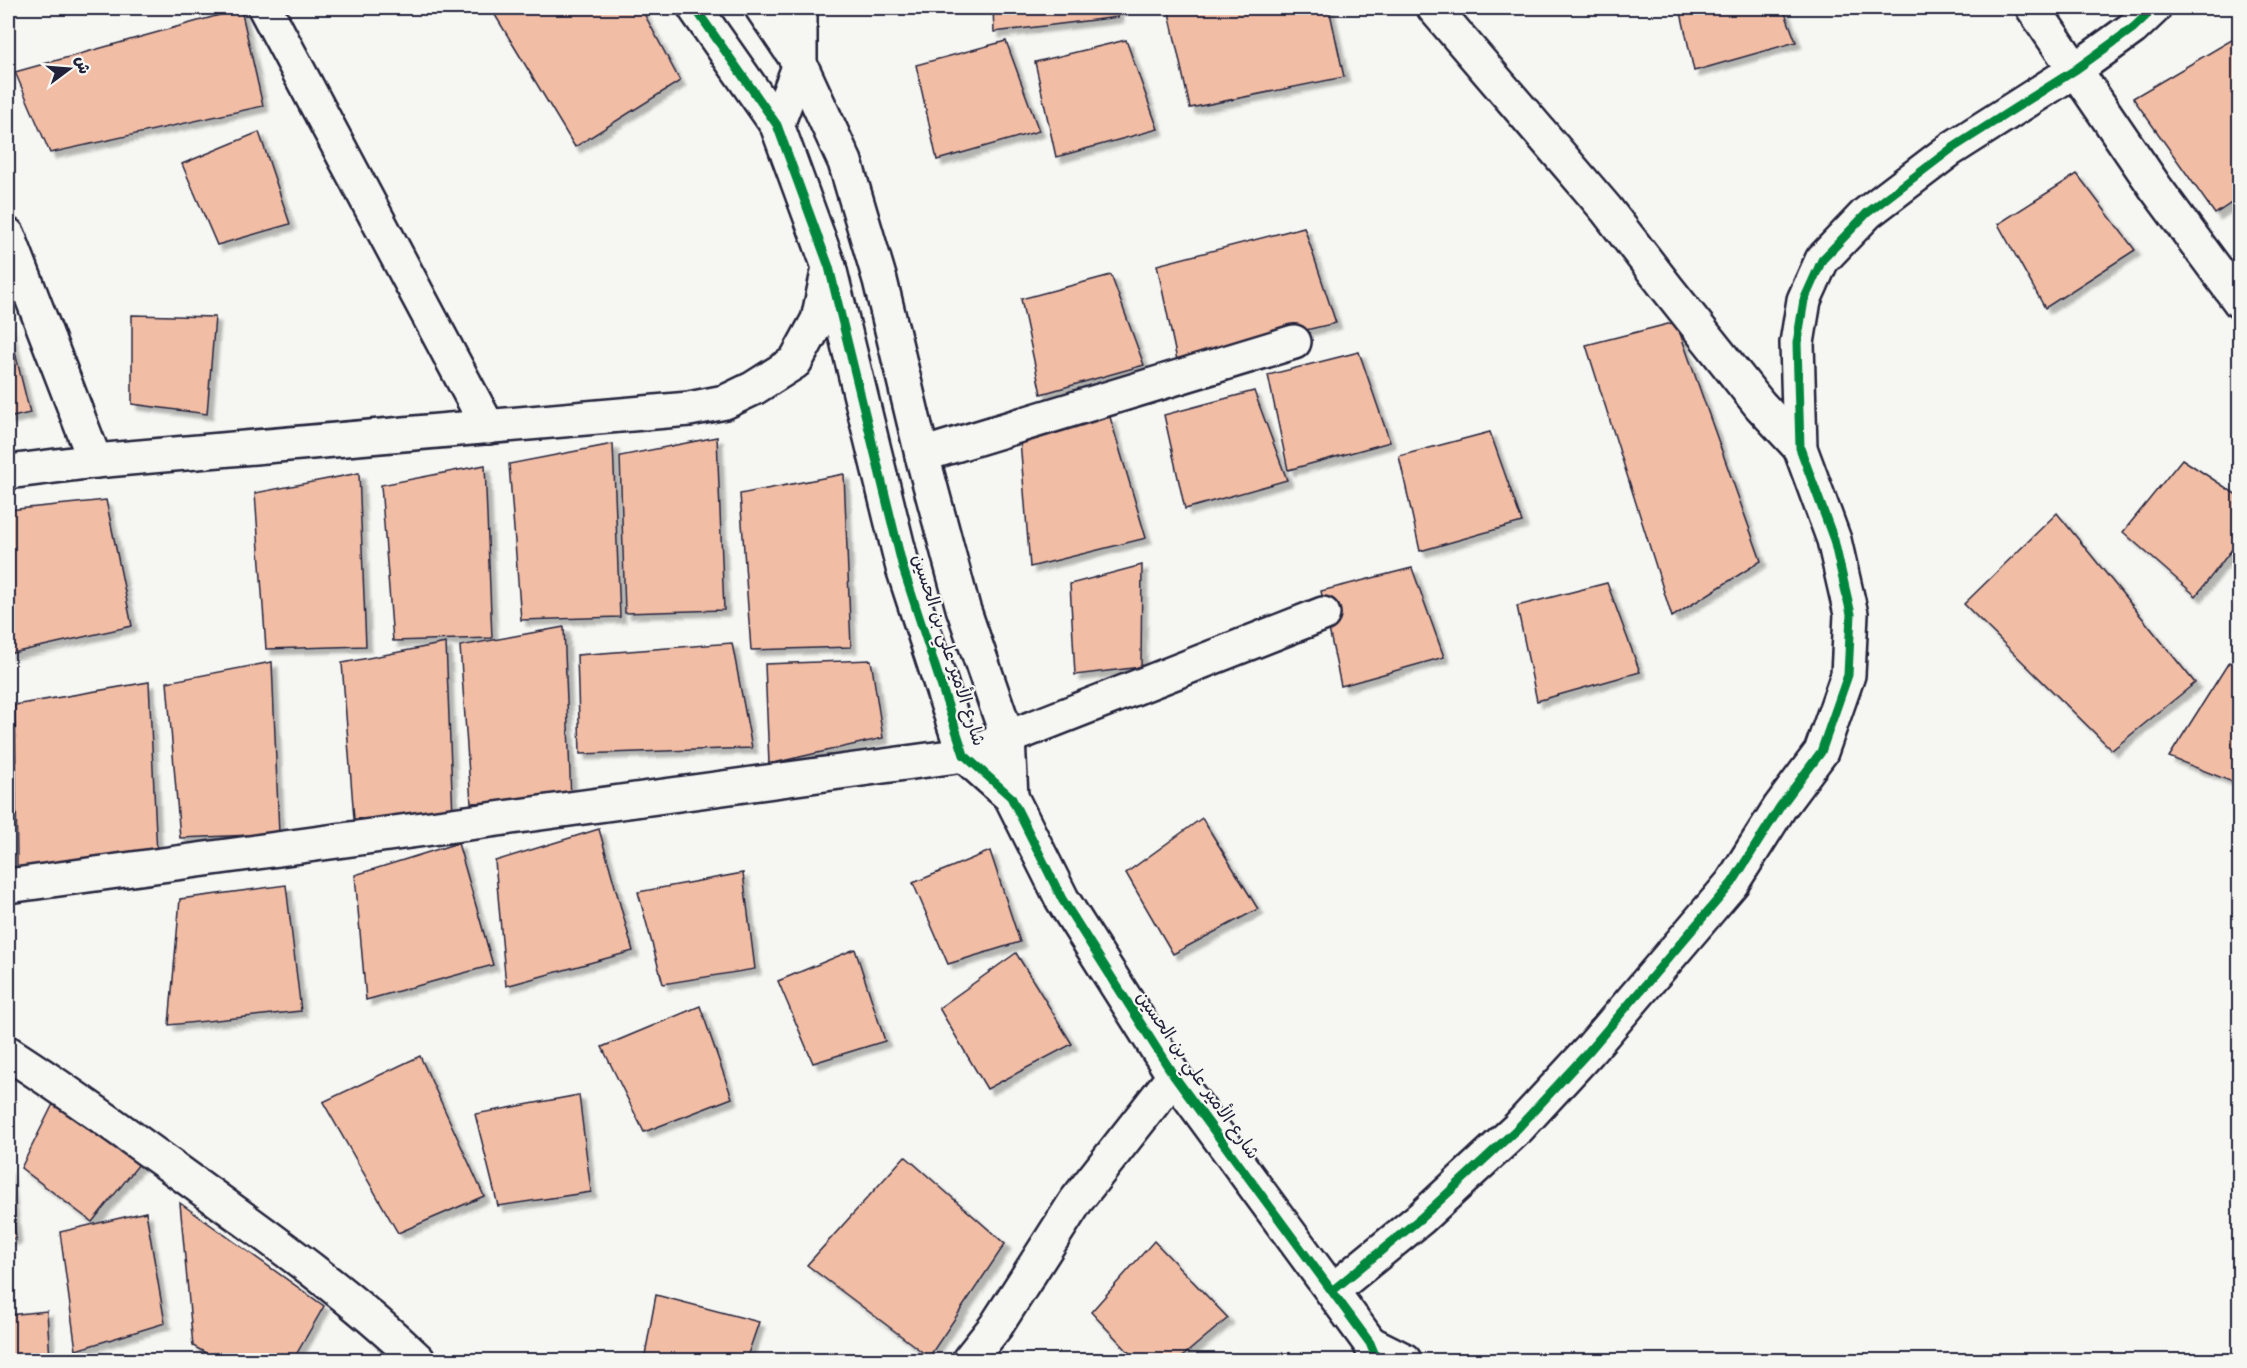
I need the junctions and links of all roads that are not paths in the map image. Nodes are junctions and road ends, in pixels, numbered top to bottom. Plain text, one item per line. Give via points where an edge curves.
1 (265, 8) edge
2 (695, 8) edge
3 (762, 8) edge
4 (800, 8) edge
5 (1434, 8) edge
6 (2033, 8) edge
7 (2154, 8) edge
8 (800, 64) junction
9 (2075, 70) junction
10 (777, 125) junction
11 (8, 234) edge
12 (829, 267) junction
13 (2240, 302) edge
14 (1294, 342) dead end
15 (488, 427) junction
16 (1800, 448) junction
17 (922, 455) junction
18 (95, 461) junction
19 (8, 472) edge
20 (1323, 614) dead end
21 (1008, 739) junction
22 (964, 755) junction
23 (1011, 797) junction
24 (8, 886) edge
25 (8, 1053) edge
26 (1174, 1076) junction
27 (1332, 1291) junction
28 (1373, 1352) edge
29 (418, 1360) edge
30 (969, 1360) edge
31 (1404, 1360) edge

1 - 15 street
2 - 10 street, شارع الأمير علي بن الحسين
3 - 8 street, شارع الأمير علي بن الحسين
4 - 8 street
5 - 16 street via 1606,208 1760,405
6 - 9 street
7 - 9 street
8 - 10 street
8 - 17 street, شارع الأمير علي بن الحسين via 846,162 880,280
9 - 13 street
9 - 16 street via 1951,149 1867,213 1822,260 1804,300 1797,343
10 - 12 street, شارع الأمير علي بن الحسين
11 - 18 street
12 - 15 street via 818,320 795,362 725,402 688,409
12 - 22 street, شارع الأمير علي بن الحسين via 903,568
14 - 17 street
15 - 18 street
16 - 27 street via 1834,540 1851,614 1848,675 1821,752 1780,807 1732,883 1589,1051 1518,1128 1421,1218
17 - 21 street, شارع الأمير علي بن الحسين via 963,608
18 - 19 street
20 - 21 street
21 - 22 street
21 - 23 street, شارع الأمير علي بن الحسين
22 - 23 street, شارع الأمير علي بن الحسين
22 - 24 street
23 - 26 street, شارع الأمير علي بن الحسين via 1062,898
25 - 29 street via 66,1090 300,1258
26 - 27 street, شارع الأمير علي بن الحسين
26 - 30 street via 1076,1201 996,1326
27 - 28 street, شارع الأمير علي بن الحسين
28 - 31 street

